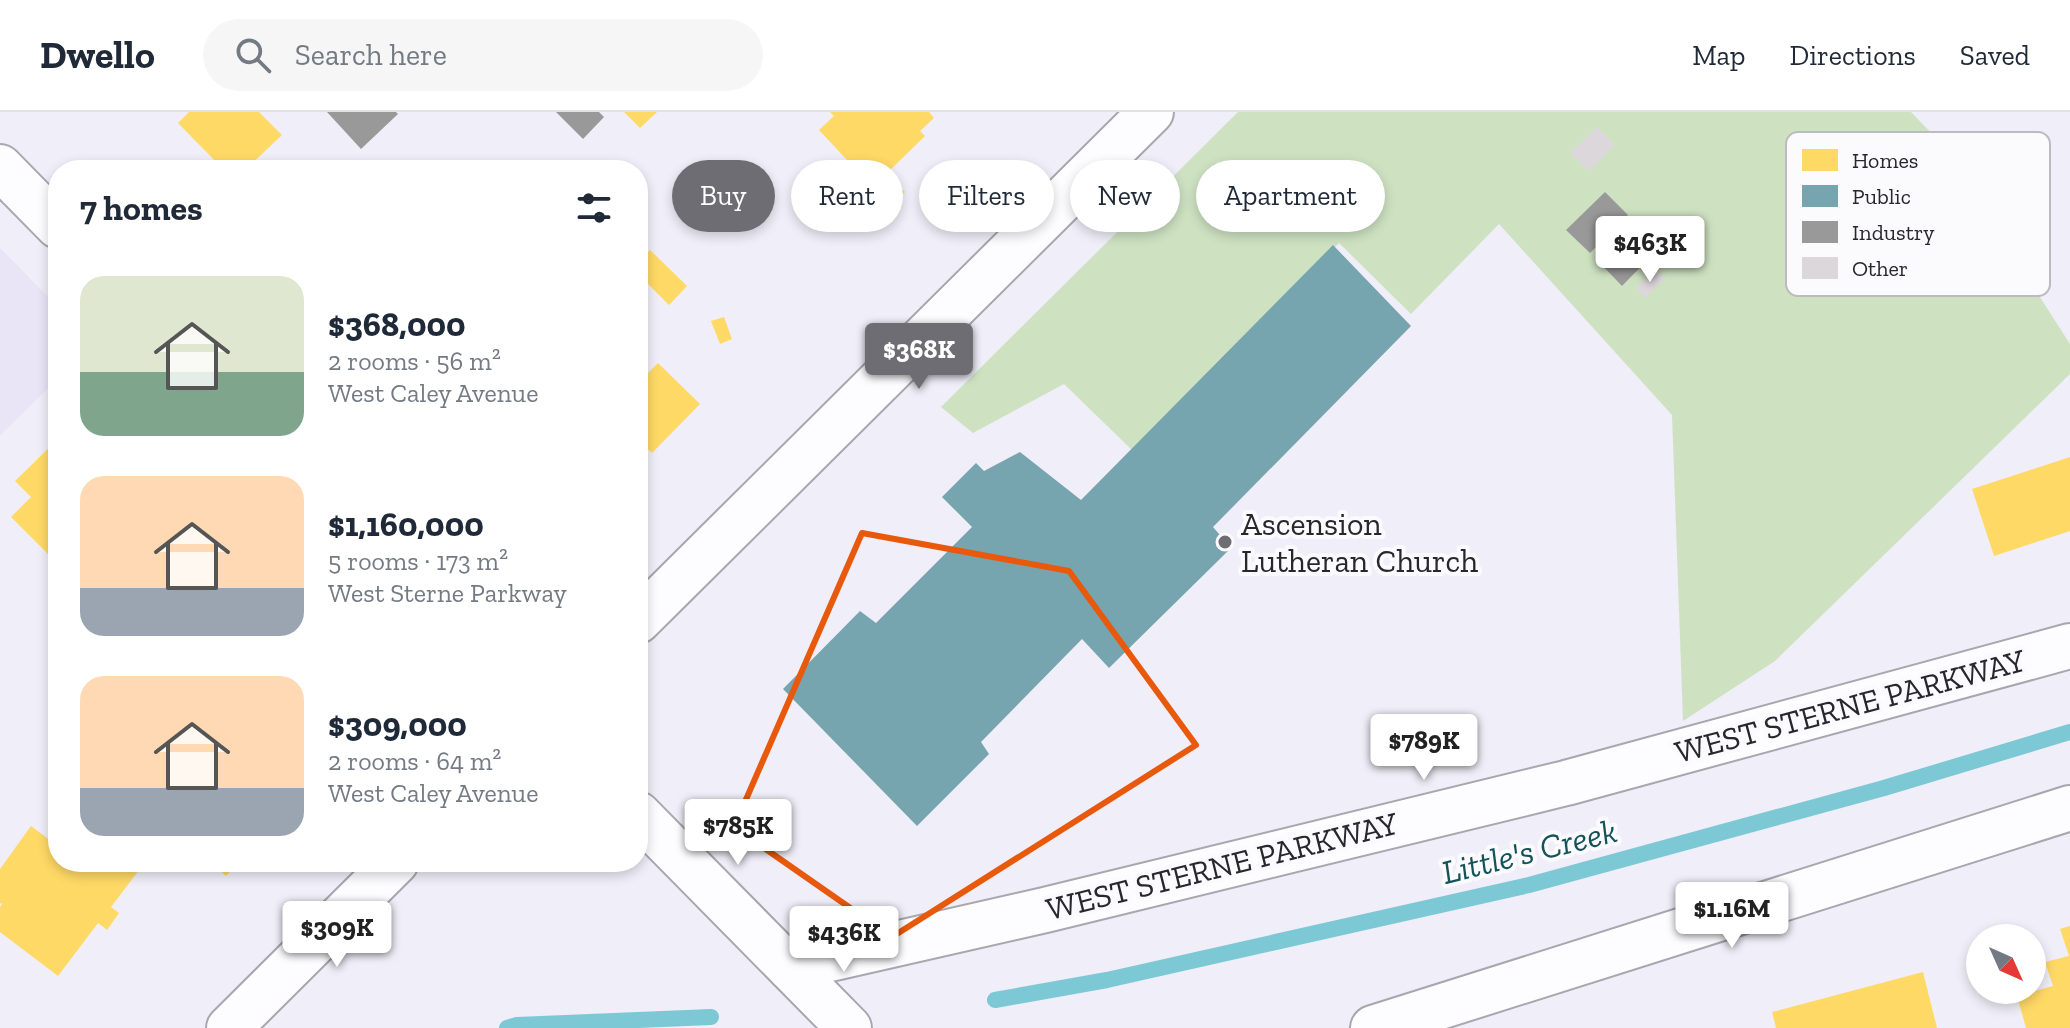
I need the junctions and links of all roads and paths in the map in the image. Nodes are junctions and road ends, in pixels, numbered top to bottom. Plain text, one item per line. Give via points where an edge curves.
1 (1139, 116) edge
2 (0, 167) edge
3 (48, 216) edge
4 (648, 611) edge
5 (2070, 646) edge
6 (2070, 808) edge
7 (648, 824) edge
8 (386, 872) edge
9 (790, 968) junction
10 (229, 1028) edge
11 (849, 1028) edge
12 (1373, 1028) edge

1 - 4 street
2 - 3 street
5 - 9 street, WEST STERNE PARKWAY via 1566,783
6 - 12 street
7 - 9 street
8 - 10 street
9 - 11 street

